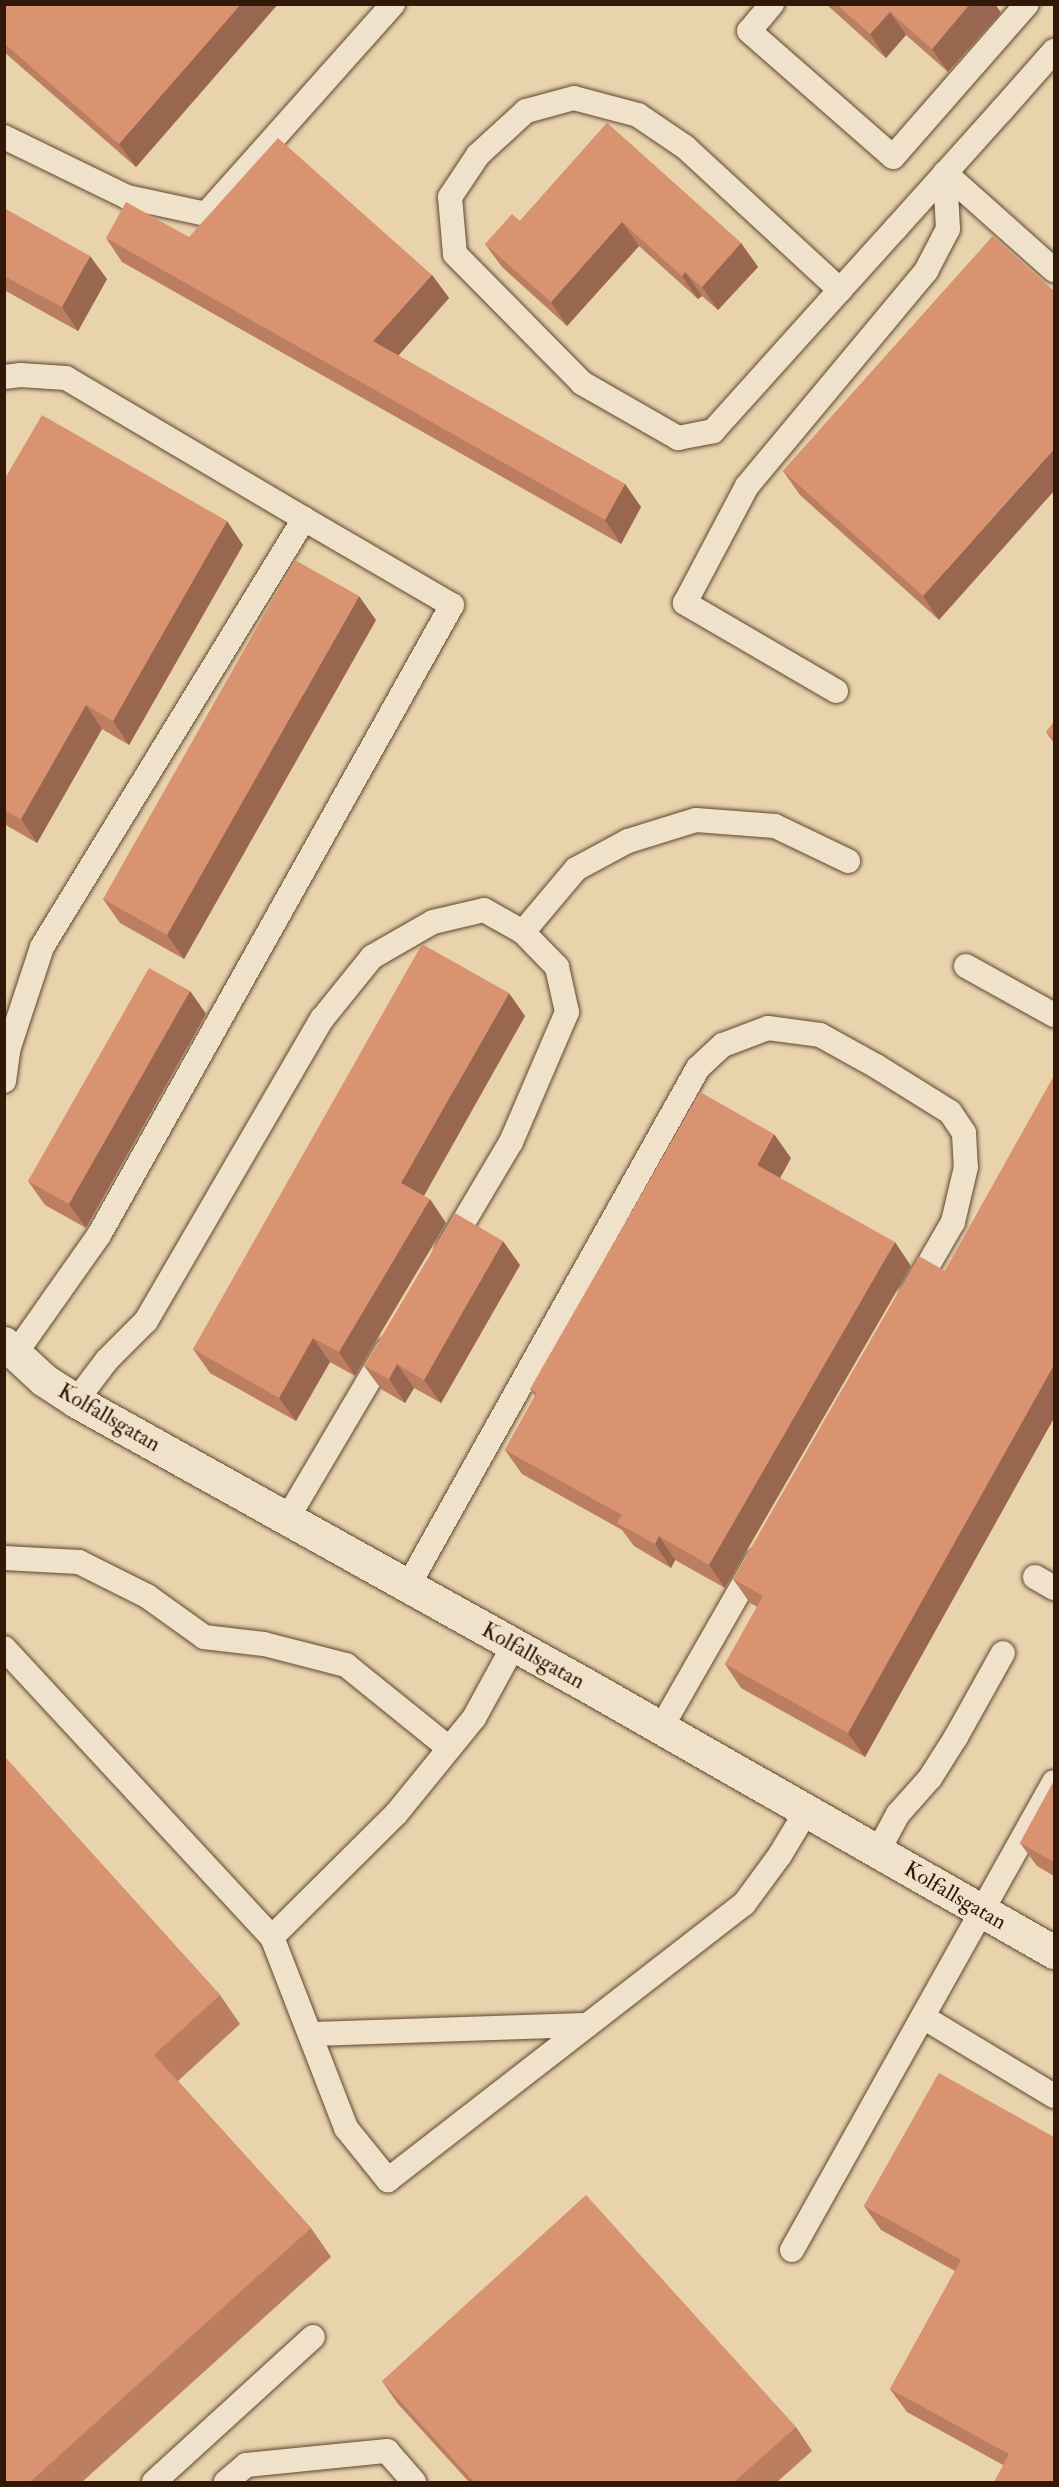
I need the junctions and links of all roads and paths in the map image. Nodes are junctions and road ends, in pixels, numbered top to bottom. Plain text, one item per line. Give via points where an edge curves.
1 (393, 4) edge
2 (772, 4) edge
3 (1027, 4) edge
4 (1054, 51) edge
5 (4, 137) edge
6 (945, 173) junction
7 (1054, 270) edge
8 (840, 290) junction
9 (4, 377) edge
10 (304, 519) junction
11 (836, 691) dead end
12 (848, 861) dead end
13 (523, 932) junction
14 (966, 966) dead end
15 (12, 1008) edge
16 (1054, 1016) edge
17 (4, 1081) edge
18 (438, 1264) edge
19 (899, 1314) edge
20 (396, 1335) edge
21 (8, 1354) edge
22 (76, 1401) junction
23 (287, 1519) junction
24 (768, 1541) edge
25 (4, 1558) edge
26 (408, 1586) junction
27 (513, 1645) junction
28 (4, 1648) edge
29 (1003, 1653) dead end
30 (662, 1728) junction
31 (449, 1748) junction
32 (1054, 1782) edge
33 (807, 1810) junction
34 (878, 1851) junction
35 (982, 1911) junction
36 (272, 1936) junction
37 (1054, 1952) edge
38 (923, 2017) junction
39 (587, 2025) junction
40 (310, 2034) junction
41 (1054, 2096) edge
42 (792, 2250) dead end
43 (313, 2337) dead end
44 (154, 2482) edge
45 (226, 2482) edge
46 (414, 2482) edge

1 - 5 lane via 206,214 127,197
2 - 3 lane via 749,31 893,157
4 - 6 lane
6 - 7 lane
6 - 8 lane
6 - 11 lane via 948,229 926,271 747,486 685,603
8 - 8 lane via 713,431 678,438 582,383 455,254 450,197 478,155 526,111 574,98 638,115 685,147
9 - 10 lane via 66,378
10 - 15 lane via 42,947
10 - 21 lane via 452,605 99,1235
12 - 13 lane via 775,826 696,820 628,841 576,869
13 - 18 lane via 557,967 567,1012 511,1142
13 - 22 lane via 484,910 433,922 372,957 322,1019 146,1321 107,1360
14 - 16 lane
15 - 17 lane
19 - 26 lane via 953,1222 966,1167 964,1133 950,1112 820,1035 768,1028 723,1045 698,1068
20 - 23 lane
21 - 22 street, Kolfallsgatan
22 - 23 street, Kolfallsgatan
23 - 26 street, Kolfallsgatan
24 - 30 lane
25 - 31 lane via 80,1562 147,1596 204,1637 264,1644 346,1665
26 - 27 street, Kolfallsgatan
27 - 30 street, Kolfallsgatan
27 - 31 lane via 474,1718
28 - 36 lane
29 - 34 lane via 946,1753 898,1814
30 - 33 street, Kolfallsgatan
31 - 36 lane via 396,1814
32 - 35 lane
33 - 34 street, Kolfallsgatan
33 - 39 lane via 744,1904
34 - 35 street, Kolfallsgatan
35 - 37 street, Kolfallsgatan
35 - 38 lane
36 - 40 lane
38 - 41 lane
38 - 42 lane
39 - 40 lane
39 - 40 lane via 388,2180 346,2128
43 - 44 lane
45 - 46 lane via 246,2465 387,2451

